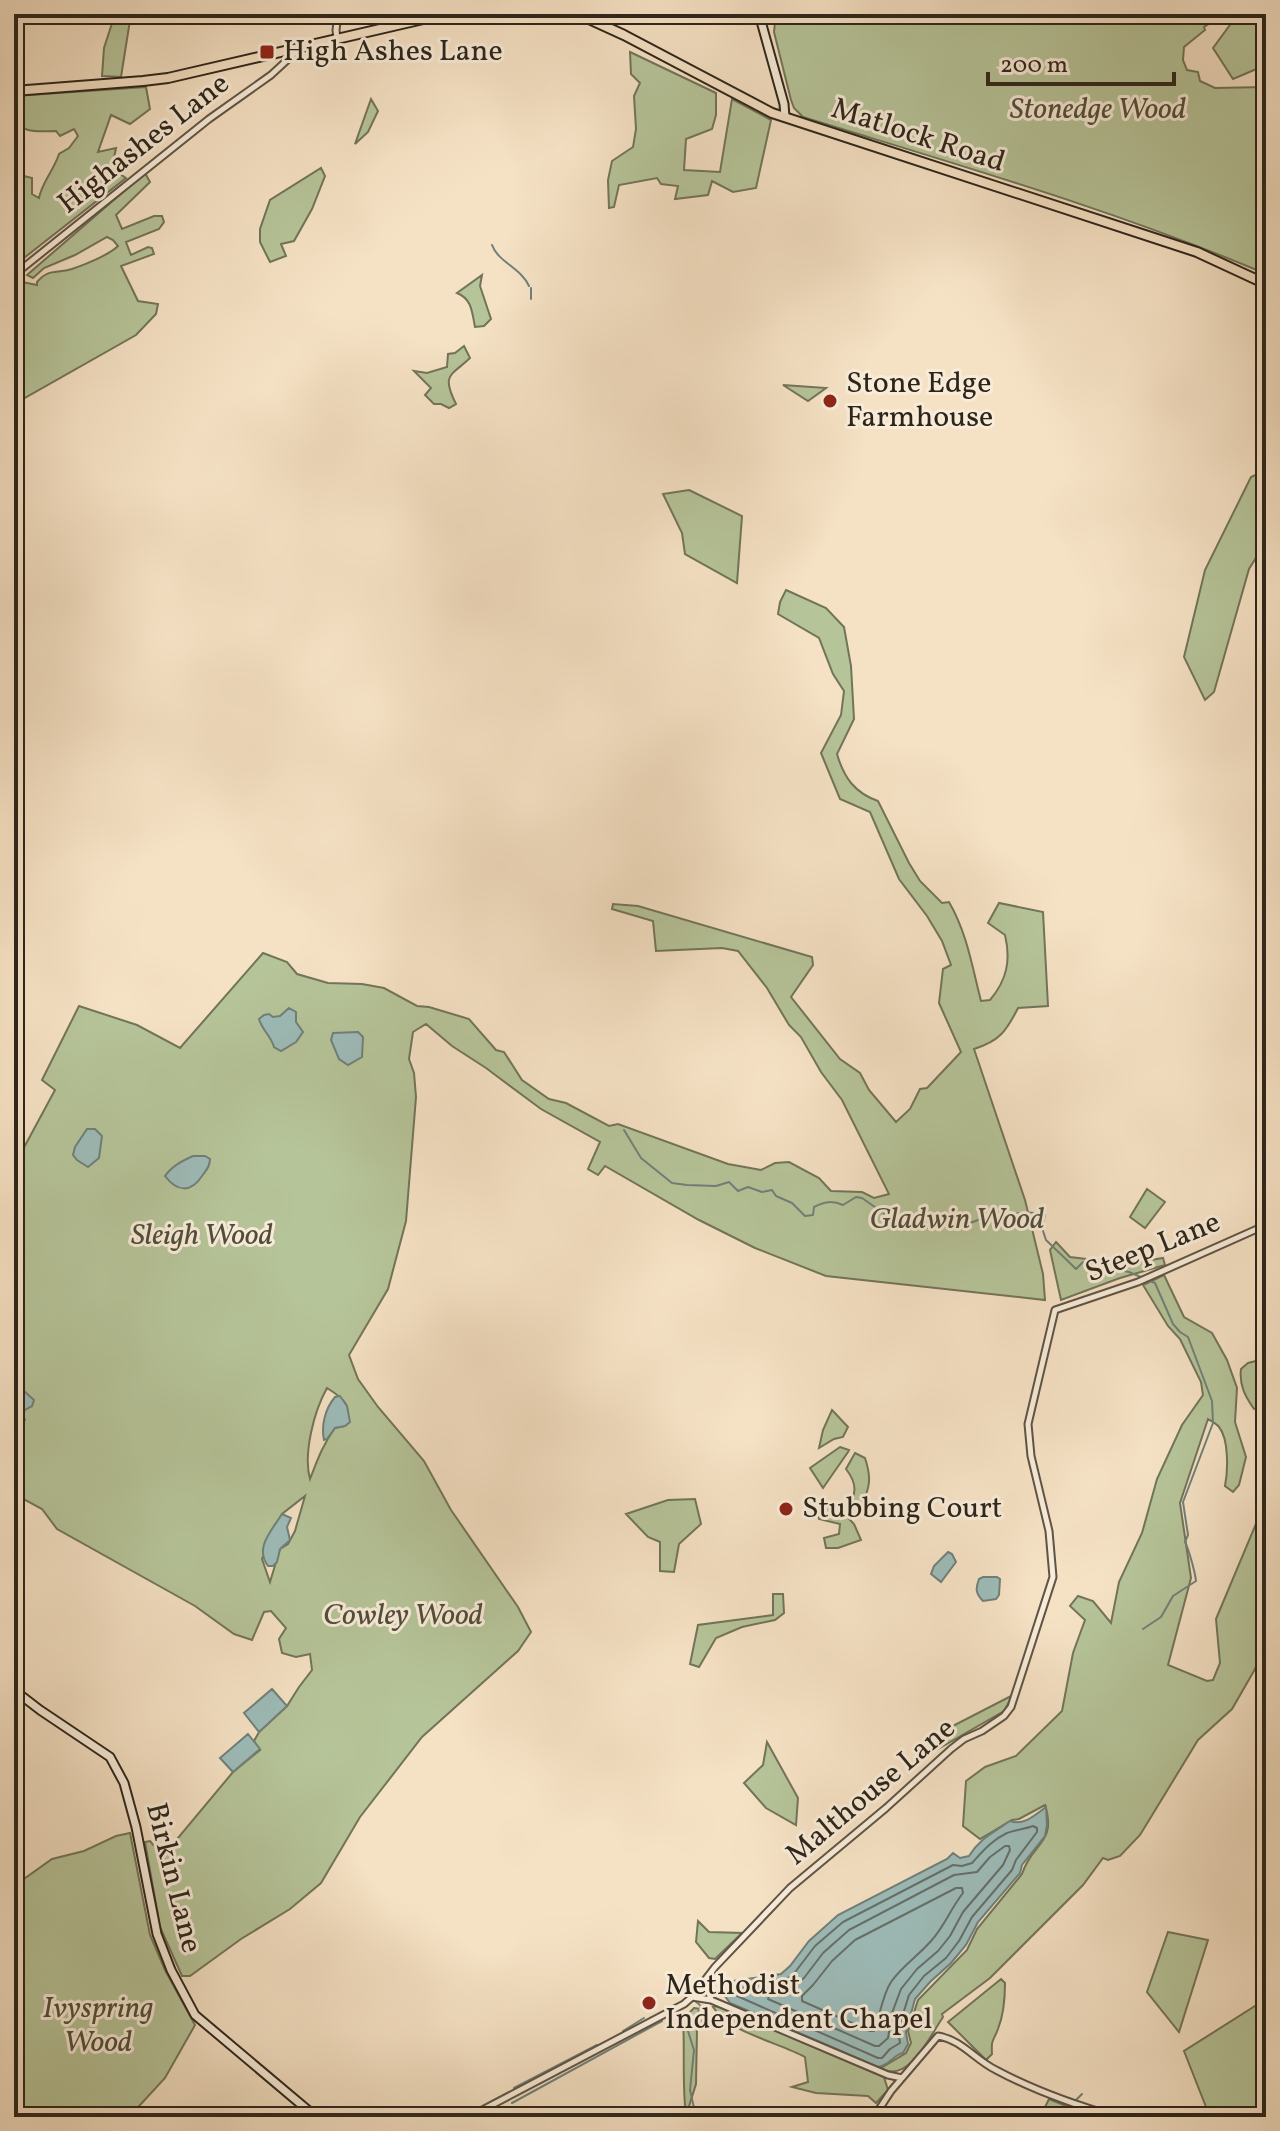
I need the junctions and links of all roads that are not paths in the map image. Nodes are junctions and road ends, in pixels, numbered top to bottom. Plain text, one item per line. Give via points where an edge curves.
1 (338, 14) edge
2 (445, 14) edge
3 (564, 14) edge
4 (759, 14) edge
5 (337, 39) junction
6 (301, 47) junction
7 (14, 91) edge
8 (785, 117) junction
9 (14, 275) edge
10 (1266, 284) edge
11 (1266, 1225) edge
12 (1055, 1310) joint
13 (14, 1690) edge
14 (706, 1980) junction
15 (692, 1997) junction
16 (711, 2000) junction
17 (888, 2075) junction
18 (903, 2078) junction
19 (891, 2091) junction
20 (316, 2117) edge
21 (469, 2117) edge
22 (874, 2117) edge
23 (1117, 2117) edge

1 - 5 street
2 - 5 main road
3 - 8 main road, Matlock Road via 594,21
4 - 8 street
5 - 6 main road
6 - 7 main road via 164,78
6 - 9 street, Highashes Lane
8 - 10 main road, Matlock Road via 1197,252
11 - 12 street, Steep Lane via 1153,1276
12 - 14 street, Malthouse Lane via 1028,1424 1053,1577 1011,1707 951,1749 790,1888
13 - 20 street, Birkin Lane via 110,1757 124,1783 136,1827 157,1934 195,2015
14 - 15 street, Malthouse Lane
14 - 16 street
15 - 16 street
15 - 21 street, Malthouse Lane
16 - 17 street
17 - 18 street
17 - 19 street
18 - 19 street
18 - 23 street via 938,2036 951,2038 995,2070
19 - 22 street

